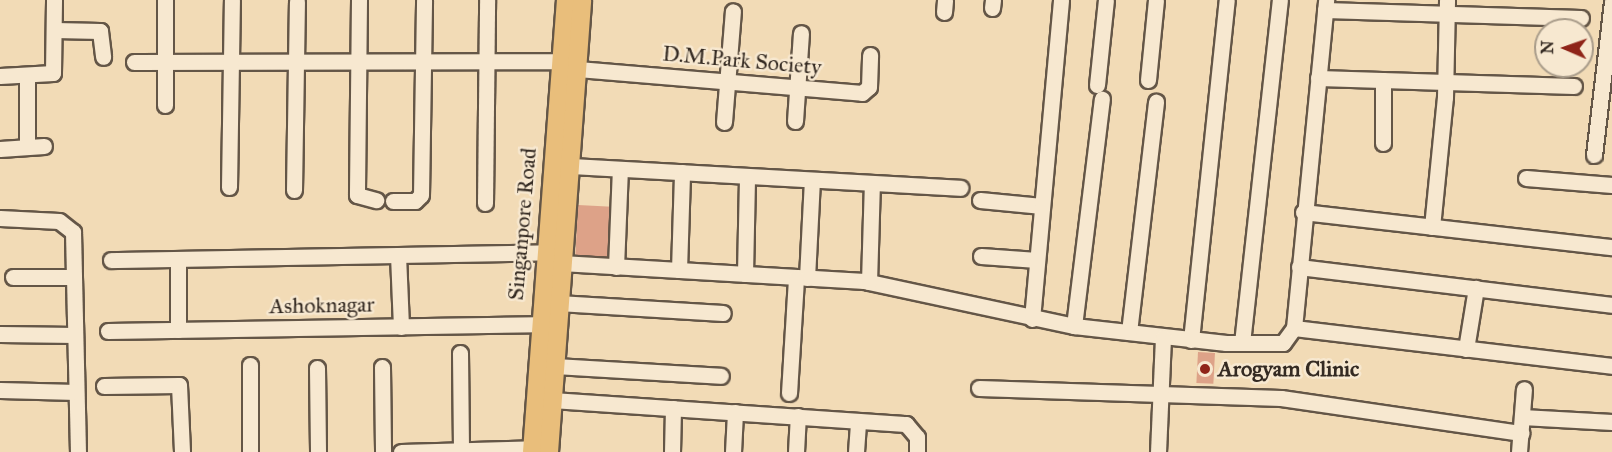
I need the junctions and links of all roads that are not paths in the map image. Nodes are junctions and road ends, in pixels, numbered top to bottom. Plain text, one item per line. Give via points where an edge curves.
1 (54, 0) edge
2 (165, 0) edge
3 (232, 0) edge
4 (359, 0) edge
5 (424, 0) edge
6 (487, 0) edge
7 (566, 0) edge
8 (582, 0) edge
9 (1061, 0) edge
10 (1106, 0) edge
11 (1156, 0) edge
12 (1227, 0) edge
13 (1280, 0) edge
14 (297, 2) dead end
15 (1612, 2) edge
16 (1325, 5) edge
17 (1447, 8) edge
18 (733, 11) dead end
19 (1581, 18) dead end
20 (55, 30) junction
21 (801, 33) dead end
22 (870, 55) dead end
23 (103, 57) dead end
24 (296, 58) junction
25 (358, 59) junction
26 (423, 59) junction
27 (487, 60) junction
28 (231, 61) junction
29 (134, 62) dead end
30 (165, 62) junction
31 (566, 66) junction
32 (0, 76) edge
33 (27, 77) junction
34 (1318, 78) junction
35 (1148, 80) dead end
36 (1383, 80) junction
37 (727, 81) junction
38 (1446, 82) junction
39 (1574, 86) dead end
40 (797, 87) junction
41 (1156, 102) dead end
42 (165, 105) dead end
43 (795, 121) dead end
44 (724, 122) dead end
45 (1383, 143) dead end
46 (44, 146) dead end
47 (27, 147) junction
48 (0, 149) edge
49 (1594, 155) dead end
50 (570, 166) junction
51 (620, 169) junction
52 (682, 172) junction
53 (747, 176) junction
54 (1526, 178) dead end
55 (812, 180) junction
56 (872, 183) junction
57 (1612, 185) edge
58 (229, 187) dead end
59 (960, 188) dead end
60 (294, 190) dead end
61 (376, 200) dead end
62 (980, 200) dead end
63 (393, 201) dead end
64 (485, 203) dead end
65 (1042, 206) junction
66 (1303, 212) junction
67 (0, 218) edge
68 (1432, 227) junction
69 (1612, 247) edge
70 (543, 252) junction
71 (398, 255) junction
72 (981, 255) dead end
73 (562, 257) junction
74 (178, 259) junction
75 (111, 260) dead end
76 (1037, 260) junction
77 (616, 267) junction
78 (1299, 267) junction
79 (679, 270) junction
80 (745, 274) junction
81 (13, 277) dead end
82 (74, 277) junction
83 (801, 278) junction
84 (870, 282) junction
85 (1476, 288) junction
86 (558, 303) junction
87 (1612, 304) edge
88 (723, 313) dead end
89 (1032, 319) junction
90 (537, 324) junction
91 (1074, 326) junction
92 (401, 327) junction
93 (1294, 328) junction
94 (178, 330) junction
95 (108, 331) dead end
96 (1129, 332) junction
97 (0, 334) edge
98 (75, 335) junction
99 (1163, 337) junction
100 (1191, 340) junction
101 (1242, 343) junction
102 (1466, 349) junction
103 (460, 354) dead end
104 (250, 365) dead end
105 (554, 366) junction
106 (1612, 366) edge
107 (382, 367) dead end
108 (317, 368) dead end
109 (721, 376) dead end
110 (104, 386) dead end
111 (979, 388) dead end
112 (1524, 389) dead end
113 (0, 390) edge
114 (76, 392) junction
115 (789, 393) dead end
116 (1160, 394) junction
117 (552, 400) junction
118 (673, 408) junction
119 (735, 412) junction
120 (798, 416) junction
121 (858, 420) junction
122 (1612, 422) edge
123 (1521, 425) junction
124 (461, 450) junction
125 (541, 450) edge
126 (78, 452) edge
127 (182, 452) edge
128 (250, 452) edge
129 (318, 452) edge
130 (383, 452) edge
131 (401, 452) edge
132 (415, 452) edge
133 (672, 452) edge
134 (733, 452) edge
135 (796, 452) edge
136 (856, 452) edge
137 (917, 452) edge
138 (1158, 452) edge
139 (1519, 452) edge

1 - 20 street
2 - 30 street
3 - 28 street
4 - 25 street
5 - 26 street
6 - 27 street
7 - 31 main road, Singanpore Road
8 - 31 main road, Singanpore Road
9 - 65 street via 1054,124
10 - 91 street via 1100,92
11 - 35 street
12 - 100 street
13 - 101 street
14 - 24 street
15 - 49 street
16 - 17 street
16 - 34 street
17 - 19 street
17 - 38 street
18 - 37 street
20 - 23 street via 100,31
20 - 33 street via 53,73
21 - 40 street
22 - 40 street, D.M.Park Society via 866,92
24 - 25 street, D.M.Park Society
24 - 28 street, D.M.Park Society
24 - 60 street
25 - 26 street, D.M.Park Society
25 - 61 street via 357,195
26 - 27 street, D.M.Park Society
26 - 63 street via 421,195 415,201
27 - 31 street, D.M.Park Society
27 - 64 street
28 - 30 street, D.M.Park Society
28 - 58 street
29 - 30 street, D.M.Park Society
30 - 42 street
31 - 37 street, D.M.Park Society
31 - 50 main road, Singanpore Road
31 - 70 main road, Singanpore Road
32 - 33 street
33 - 47 street
34 - 36 street
34 - 66 street
36 - 38 street
36 - 45 street
37 - 40 street, D.M.Park Society
37 - 44 street
38 - 39 street
38 - 68 street
40 - 43 street
41 - 96 street
46 - 47 street
47 - 48 street
50 - 51 street
50 - 73 main road, Singanpore Road
51 - 52 street
51 - 77 street
52 - 53 street
52 - 79 street
53 - 55 street
53 - 80 street
54 - 57 street
55 - 56 street
55 - 83 street
56 - 59 street
56 - 84 street
62 - 65 street
65 - 76 street
66 - 68 street
66 - 78 street
67 - 82 street via 66,224 73,232
68 - 69 street
70 - 71 street
70 - 73 street
70 - 90 main road, Singanpore Road
71 - 74 street
71 - 92 street
72 - 76 street
73 - 77 street
73 - 86 main road, Singanpore Road
74 - 75 street
74 - 94 street
76 - 89 street
77 - 79 street
78 - 85 street
78 - 93 street
79 - 80 street
80 - 83 street
81 - 82 street
82 - 98 street
83 - 84 street
83 - 115 street
84 - 89 street
85 - 87 street
85 - 102 street
86 - 88 street
86 - 105 main road, Singanpore Road
89 - 91 street
90 - 92 street, Ashoknagar
90 - 125 main road, Singanpore Road
91 - 96 street
92 - 94 street, Ashoknagar
93 - 101 street via 1283,342
93 - 102 street
94 - 95 street, Ashoknagar
96 - 99 street
97 - 98 street
98 - 114 street
99 - 100 street
99 - 116 street
100 - 101 street
102 - 106 street
103 - 124 street
104 - 128 street
105 - 109 street
105 - 117 main road, Singanpore Road
107 - 130 street
108 - 129 street
110 - 127 street via 179,385
111 - 116 street
112 - 123 street
113 - 114 street
114 - 126 street
116 - 123 street via 1281,398
116 - 138 street
117 - 118 street
117 - 125 main road, Singanpore Road
118 - 119 street
118 - 133 street
119 - 120 street
119 - 134 street
120 - 121 street
120 - 135 street
121 - 136 street
121 - 137 street via 906,424 917,437
122 - 123 street
123 - 139 street
124 - 125 street
124 - 132 street
131 - 132 street

